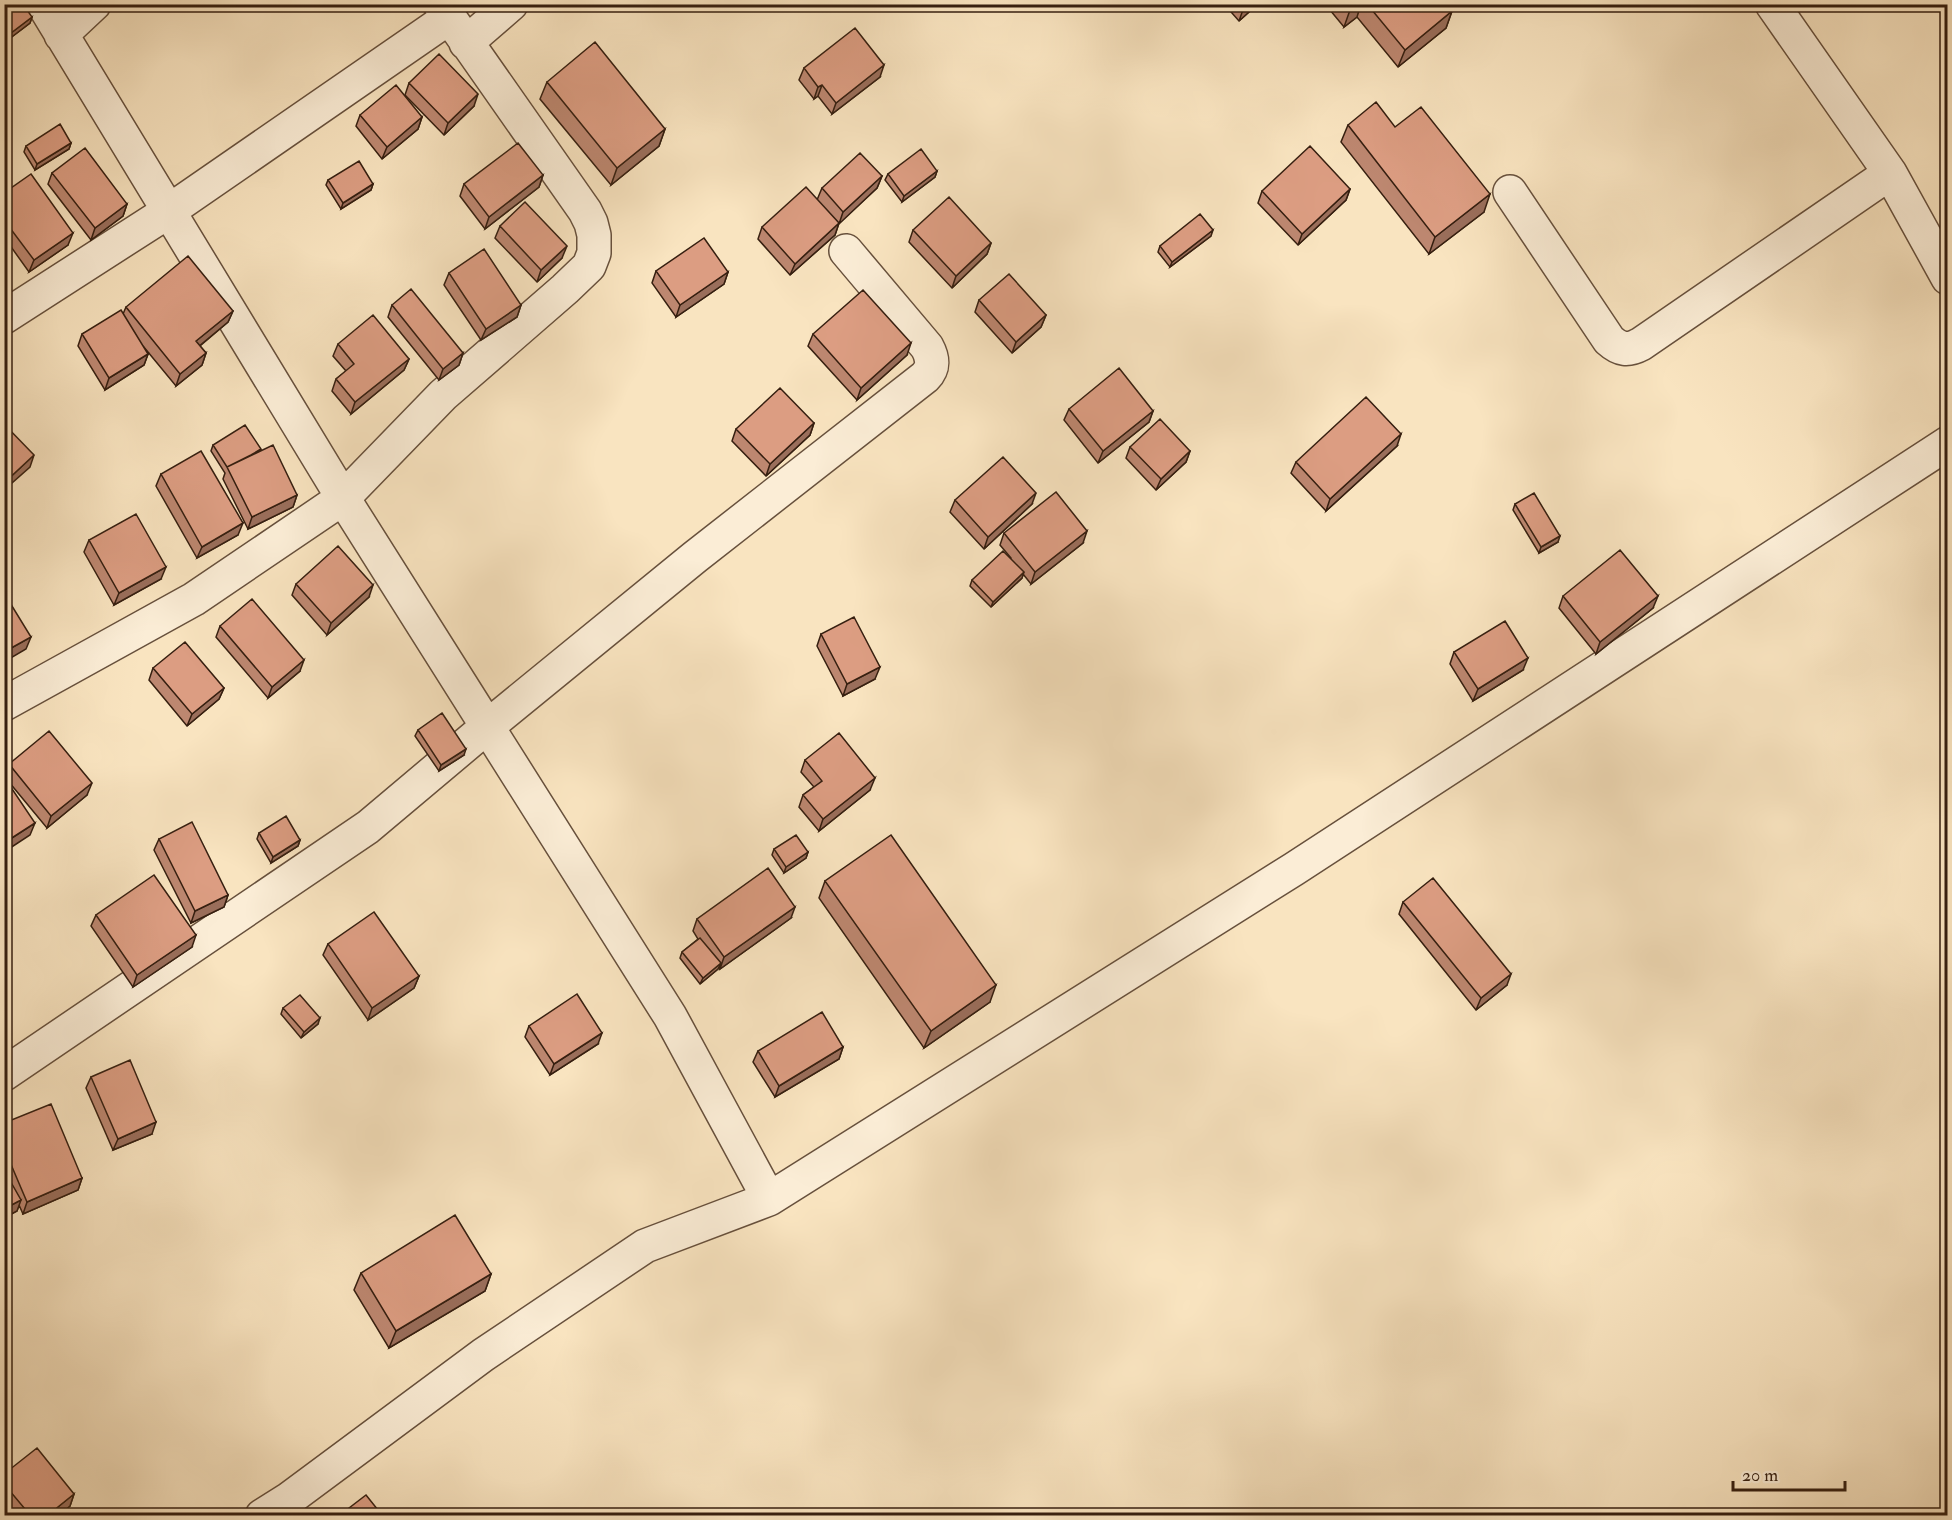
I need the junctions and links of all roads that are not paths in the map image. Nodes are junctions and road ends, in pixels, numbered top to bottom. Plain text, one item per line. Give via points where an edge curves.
1 (43, 4) edge
2 (94, 4) edge
3 (511, 4) edge
4 (1772, 4) edge
5 (452, 22) edge
6 (61, 34) junction
7 (1890, 173) junction
8 (1510, 192) dead end
9 (169, 212) junction
10 (846, 251) dead end
11 (1947, 278) edge
12 (4, 317) edge
13 (1947, 443) edge
14 (343, 498) junction
15 (4, 704) edge
16 (488, 726) junction
17 (4, 1074) edge
18 (769, 1199) junction
19 (262, 1515) edge

1 - 6 street
2 - 6 street
3 - 5 street
4 - 7 street
5 - 9 street
5 - 14 street via 585,211 594,235 594,253 589,266 442,395
6 - 9 street
7 - 8 street via 1641,344 1624,349 1609,340
7 - 11 street
9 - 12 street
9 - 14 street
10 - 16 street via 927,347 932,362 929,373
13 - 18 street via 1294,869
14 - 15 street via 194,599
14 - 16 street
16 - 17 street via 368,827
16 - 18 street via 670,1016
18 - 19 street via 645,1246 483,1355

